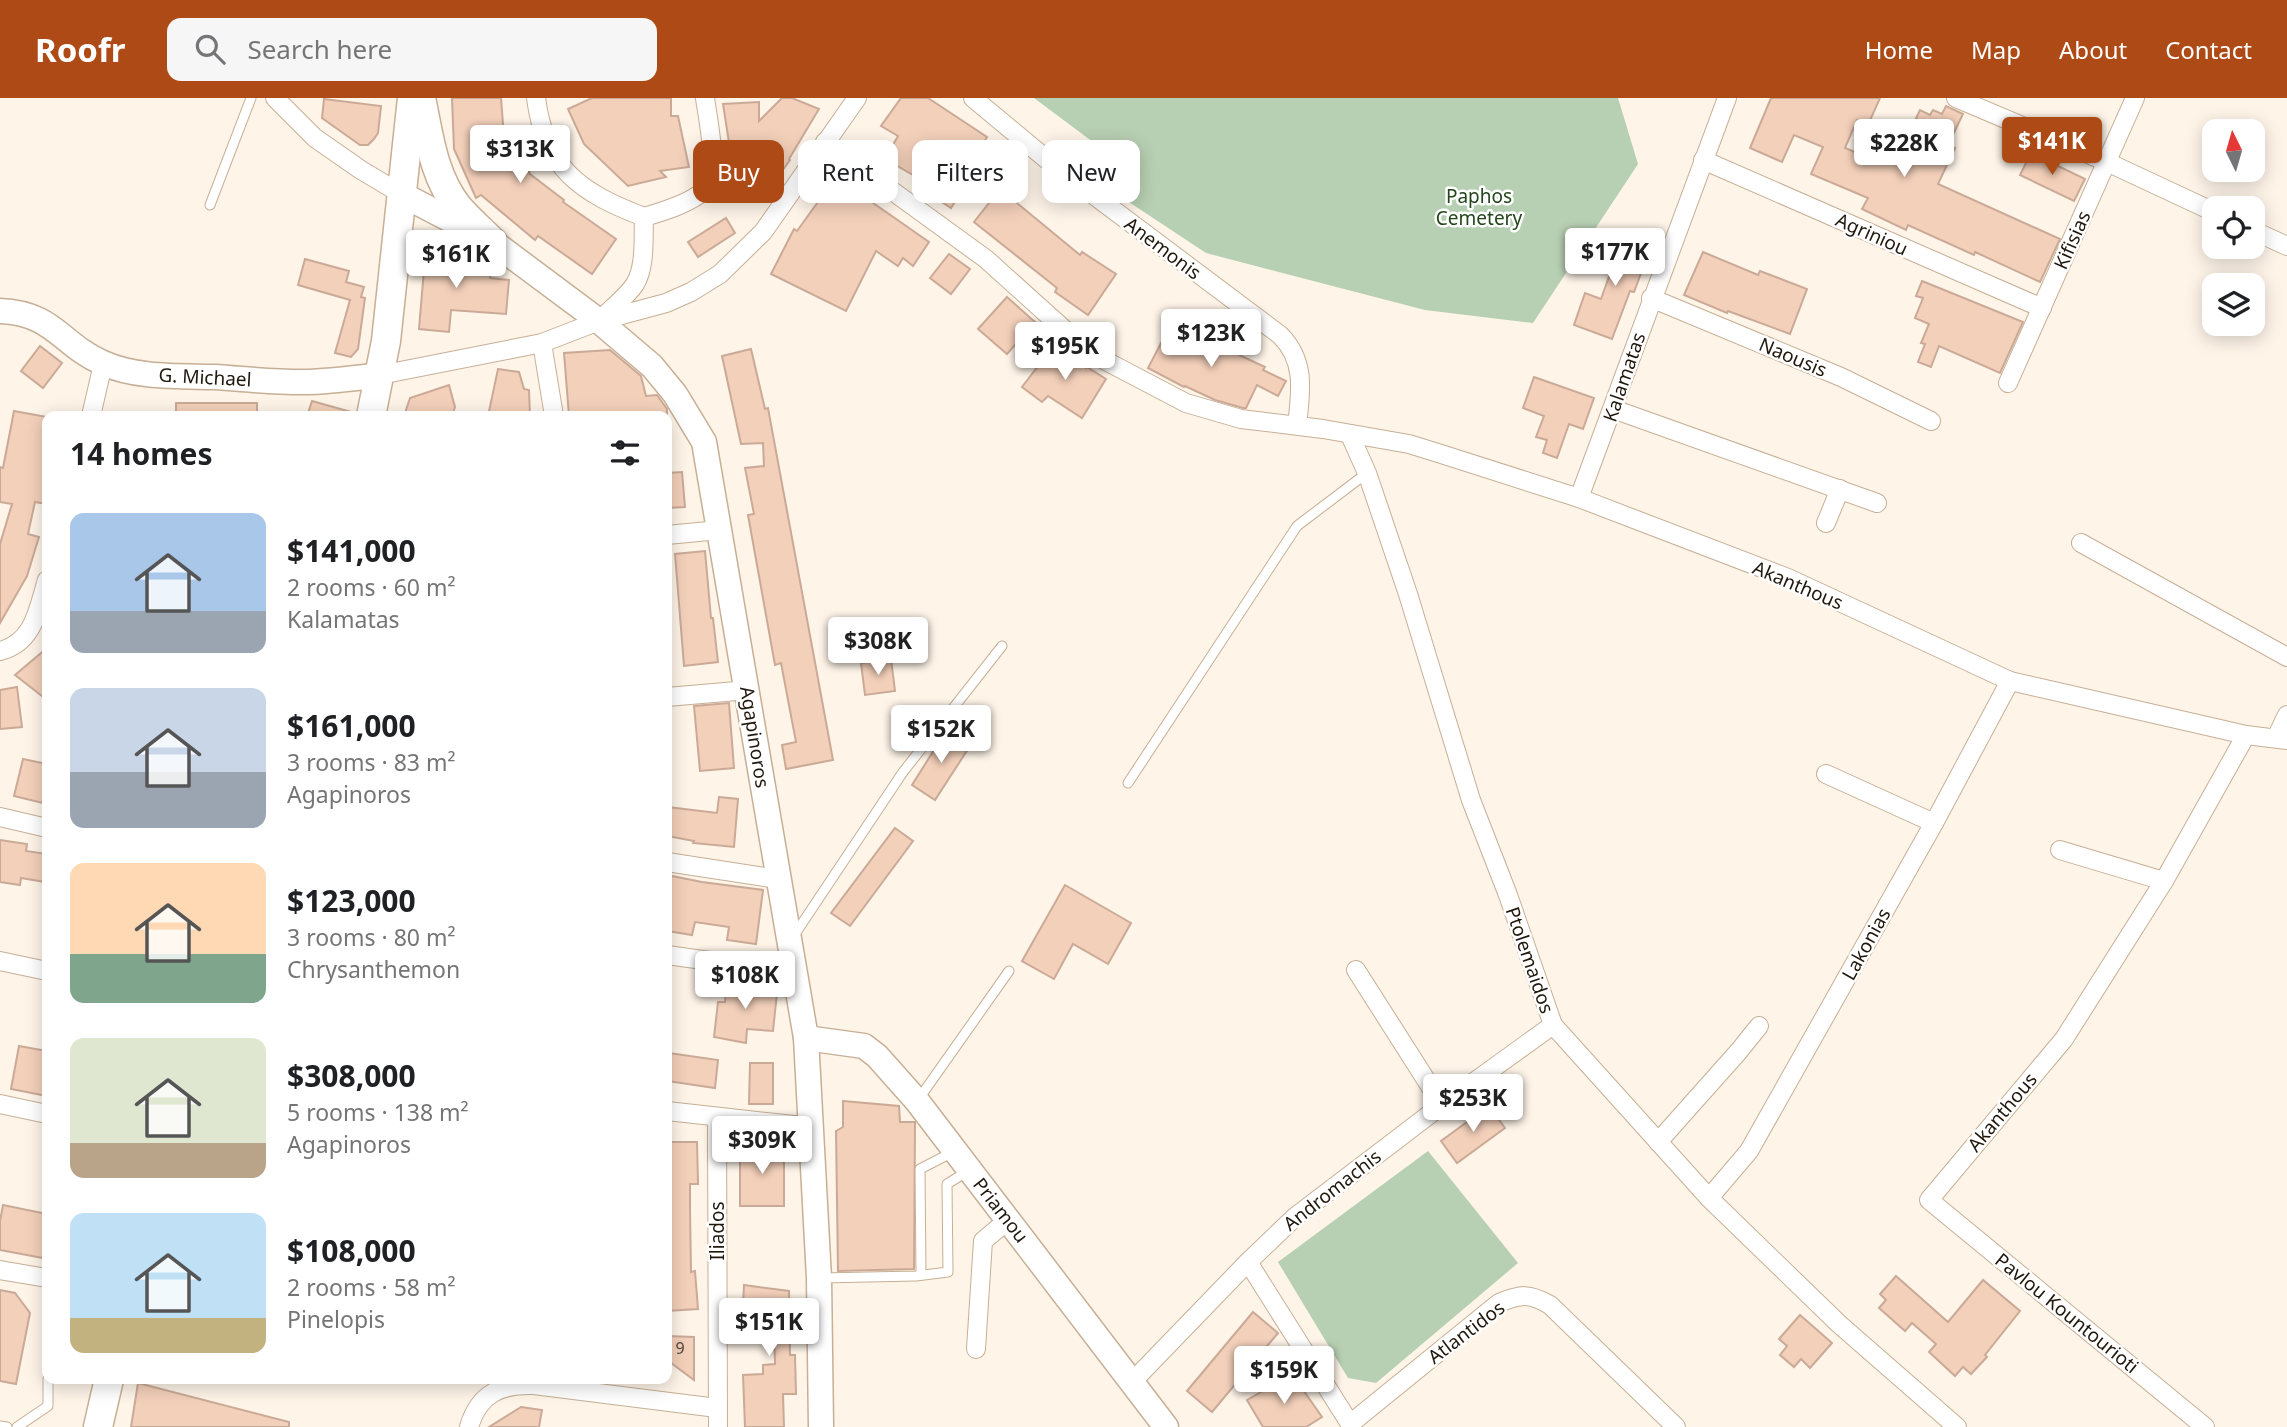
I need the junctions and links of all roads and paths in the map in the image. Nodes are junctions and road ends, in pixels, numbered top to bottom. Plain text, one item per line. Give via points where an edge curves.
1 (251, 98) edge
2 (275, 98) edge
3 (412, 98) edge
4 (421, 98) edge
5 (536, 98) edge
6 (705, 98) edge
7 (857, 98) edge
8 (973, 98) edge
9 (1727, 98) edge
10 (1956, 98) edge
11 (2135, 98) edge
12 (826, 140) edge
13 (1703, 160) junction
14 (2107, 162) junction
15 (798, 181) edge
16 (402, 195) junction
17 (898, 195) edge
18 (210, 205) dead end
19 (2202, 206) edge
20 (644, 217) junction
21 (2265, 236) edge
22 (492, 242) junction
23 (2287, 246) edge
24 (1651, 298) junction
25 (2042, 308) junction
26 (0, 311) edge
27 (599, 321) junction
28 (542, 342) junction
29 (103, 364) junction
30 (2008, 383) dead end
31 (375, 396) edge
32 (1613, 409) junction
33 (92, 411) edge
34 (553, 411) edge
35 (1931, 421) dead end
36 (1297, 425) junction
37 (1350, 435) junction
38 (1367, 473) junction
39 (1840, 489) junction
40 (1579, 498) junction
41 (1877, 503) dead end
42 (1826, 523) dead end
43 (719, 530) junction
44 (672, 535) edge
45 (2081, 543) dead end
46 (40, 631) edge
47 (1002, 646) dead end
48 (0, 651) edge
49 (2287, 657) edge
50 (2010, 681) junction
51 (748, 690) junction
52 (672, 696) edge
53 (2287, 715) edge
54 (2246, 735) junction
55 (2282, 739) edge
56 (1826, 774) dead end
57 (1128, 783) dead end
58 (0, 817) edge
59 (1934, 823) junction
60 (42, 827) edge
61 (2060, 850) dead end
62 (672, 863) edge
63 (778, 879) junction
64 (2164, 881) junction
65 (790, 941) junction
66 (672, 956) edge
67 (0, 961) edge
68 (42, 970) edge
69 (1356, 970) dead end
70 (1009, 971) dead end
71 (796, 973) junction
72 (1553, 1025) junction
73 (1759, 1026) dead end
74 (806, 1038) junction
75 (917, 1101) junction
76 (0, 1104) edge
77 (1442, 1105) junction
78 (672, 1112) edge
79 (42, 1113) edge
80 (717, 1118) junction
81 (812, 1127) junction
82 (1658, 1142) junction
83 (962, 1161) junction
84 (1709, 1198) junction
85 (1929, 1200) joint
86 (1008, 1220) junction
87 (1248, 1262) junction
88 (0, 1270) edge
89 (921, 1274) junction
90 (42, 1277) edge
91 (819, 1278) junction
92 (976, 1349) dead end
93 (1133, 1381) junction
94 (48, 1384) edge
95 (108, 1384) edge
96 (717, 1408) junction
97 (1948, 1424) edge
98 (1351, 1425) edge
99 (0, 1426) edge
100 (7, 1427) edge
101 (17, 1427) edge
102 (98, 1427) edge
103 (469, 1427) edge
104 (718, 1427) edge
105 (821, 1427) edge
106 (1166, 1427) edge
107 (1676, 1427) edge
108 (2206, 1427) edge

1 - 18 lane
2 - 16 street via 315,138
3 - 16 main road
4 - 22 main road via 436,168 446,189
5 - 20 street via 546,140 559,164 583,188
6 - 20 street via 710,180 703,191 670,210
7 - 12 street
8 - 36 street, Anemonis via 1290,345 1300,373
9 - 13 street, Kalamatas
10 - 14 street
11 - 14 street, Kifisias
13 - 24 street, Kalamatas
13 - 25 street, Agriniou
14 - 19 street
14 - 25 street, Kifisias
15 - 27 street via 763,232 720,274 666,303
16 - 22 main road, Agapinoros
16 - 31 main road via 386,341
17 - 36 street, Akanthous via 986,258 1104,360 1196,406 1241,419
20 - 27 street via 638,277
21 - 23 street
22 - 27 main road, Agapinoros
24 - 32 street, Kalamatas
24 - 35 street, Naousis via 1841,377
25 - 30 street, Kifisias
26 - 29 main road, G. Michael via 34,317
27 - 28 street
27 - 43 main road, Agapinoros via 652,366 690,416 704,442
28 - 31 street
28 - 34 street
29 - 31 main road, G. Michael via 163,375 308,382
29 - 33 street
32 - 39 street
32 - 40 street, Kalamatas
36 - 37 street, Akanthous
37 - 38 street, Ptolemaidos
37 - 40 street, Akanthous via 1409,444
38 - 57 lane via 1297,526
38 - 72 street, Ptolemaidos via 1471,800
39 - 41 street
39 - 42 street
40 - 50 street, Akanthous via 1788,578
43 - 44 street
43 - 51 main road, Agapinoros
45 - 49 street
46 - 48 street
47 - 65 lane via 903,772
50 - 54 street, Akanthous
50 - 59 street, Lakonias
51 - 52 street
51 - 63 main road, Agapinoros
53 - 55 street
54 - 55 street, Akanthous
54 - 64 street, Akanthous
56 - 59 street
58 - 60 street
59 - 84 street, Lakonias via 1749,1151
61 - 64 street
62 - 63 street
63 - 65 main road, Agapinoros
64 - 85 street, Akanthous via 2064,1039
65 - 71 main road, Agapinoros
66 - 71 street
67 - 68 street
69 - 77 street
70 - 75 lane
71 - 74 main road, Agapinoros
72 - 77 street, Andromachis
72 - 82 street, Ptolemaidos
73 - 82 street
74 - 75 main road, Priamou via 864,1046
74 - 81 main road, Agapinoros
75 - 83 main road, Priamou
76 - 79 street
77 - 87 street, Andromachis via 1295,1217
78 - 80 street
80 - 81 street
80 - 96 street, Iliados
81 - 91 main road, Agapinoros
82 - 84 street, Ptolemaidos
83 - 86 main road, Priamou
83 - 89 lane via 947,1184 948,1272
83 - 89 lane via 920,1170
84 - 97 street, Ptolemaidos
85 - 108 street, Pavlou Kountourioti
86 - 92 street via 983,1241
86 - 93 main road, Priamou
87 - 93 street, Andromachis
87 - 98 street
88 - 90 street
89 - 91 lane
91 - 105 main road, Agapinoros
93 - 106 main road, Priamou
94 - 101 lane via 48,1406
95 - 102 main road
96 - 103 street via 514,1385 479,1402
96 - 104 street, Iliados
98 - 107 street, Atlantidos via 1499,1303 1535,1296 1550,1304
99 - 100 lane

